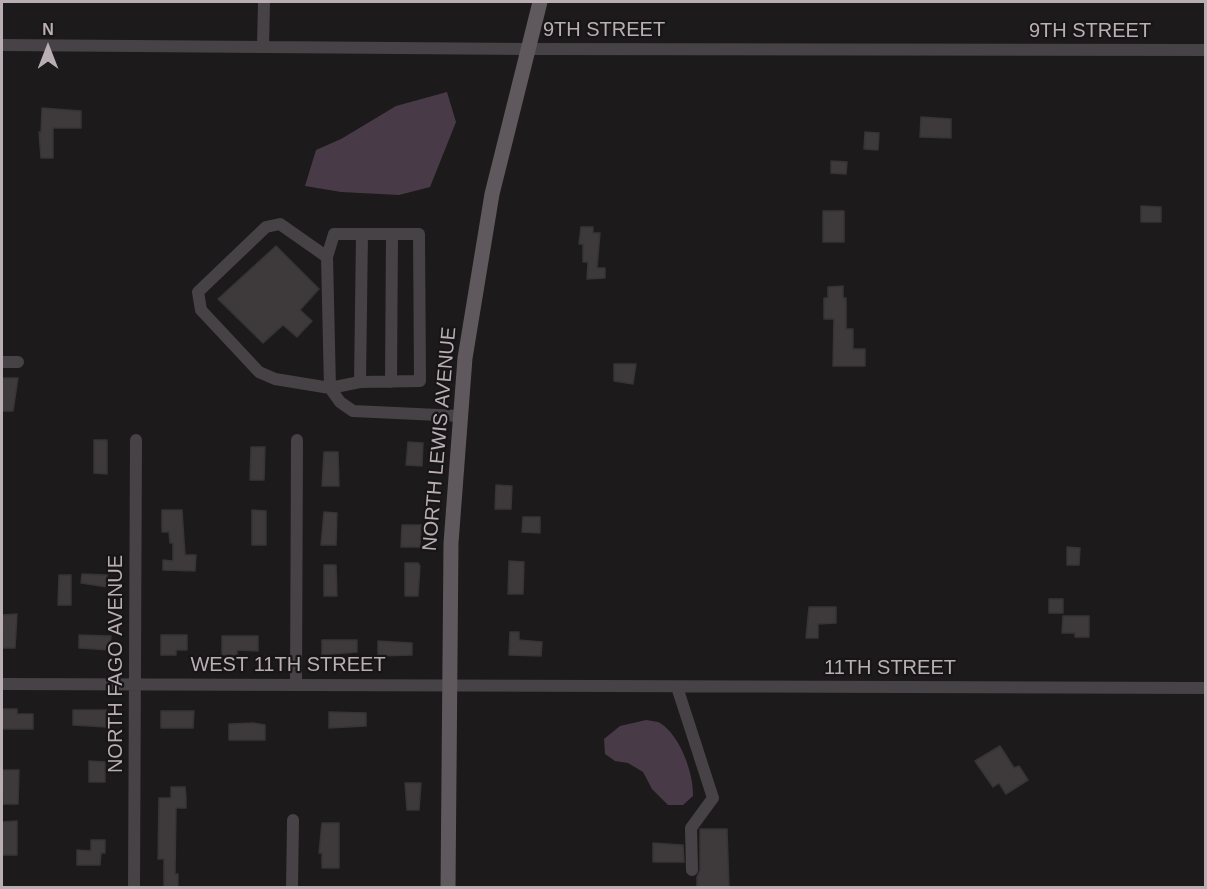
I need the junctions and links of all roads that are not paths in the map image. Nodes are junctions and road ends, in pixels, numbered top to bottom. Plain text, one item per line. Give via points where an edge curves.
1 (264, 2) edge
2 (540, 2) edge
3 (2, 45) edge
4 (263, 47) junction
5 (528, 49) junction
6 (1206, 50) edge
7 (362, 234) junction
8 (392, 234) junction
9 (327, 257) junction
10 (2, 362) edge
11 (18, 362) dead end
12 (360, 382) junction
13 (391, 382) junction
14 (330, 388) junction
15 (460, 416) junction
16 (136, 440) dead end
17 (297, 440) dead end
18 (2, 684) edge
19 (135, 684) junction
20 (296, 684) junction
21 (452, 686) junction
22 (575, 687) joint
23 (677, 687) junction
24 (1206, 688) edge
25 (293, 820) dead end
26 (692, 870) dead end
27 (134, 888) edge
28 (292, 888) edge
29 (448, 888) edge

1 - 4 street
2 - 5 main road, NORTH LEWIS AVENUE
3 - 4 street, 9TH STREET
4 - 5 street, 9TH STREET
5 - 6 street, 9TH STREET
5 - 15 main road, NORTH LEWIS AVENUE via 479,258
7 - 8 street
7 - 9 street via 334,234
7 - 12 street
8 - 13 street
8 - 13 street via 419,234 420,381
9 - 14 street
9 - 14 street via 280,224 266,227 198,292 201,310 259,372 275,379
10 - 11 street
12 - 13 street
12 - 14 street
14 - 15 street via 353,411
15 - 21 main road, NORTH LEWIS AVENUE via 451,543
16 - 19 street, NORTH FAGO AVENUE
17 - 20 street
18 - 19 street, WEST 11TH STREET
19 - 20 street, WEST 11TH STREET
19 - 27 street, NORTH FAGO AVENUE
20 - 21 street, WEST 11TH STREET
21 - 22 street, WEST 11TH STREET
21 - 29 main road, NORTH LEWIS AVENUE
22 - 23 street, 11TH STREET
23 - 24 street, 11TH STREET
23 - 26 street via 713,798 691,828
25 - 28 street

